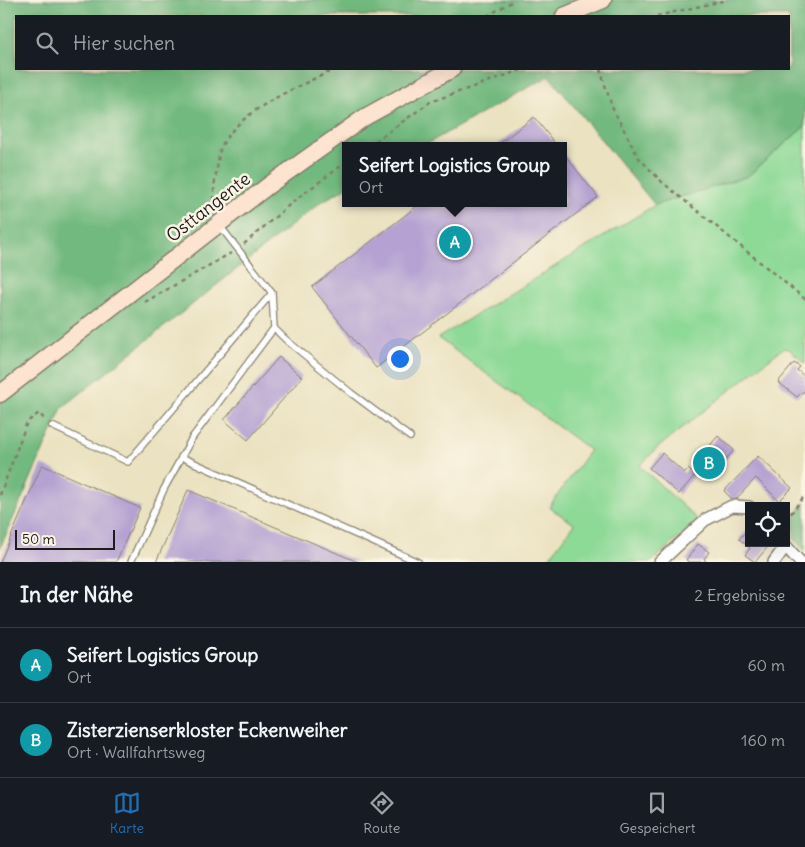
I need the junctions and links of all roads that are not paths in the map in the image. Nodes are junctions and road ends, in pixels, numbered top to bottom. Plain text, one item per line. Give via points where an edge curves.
1 (603, 0) edge
2 (566, 15) edge
3 (450, 70) edge
4 (219, 224) junction
5 (272, 293) junction
6 (274, 328) junction
7 (0, 394) edge
8 (52, 426) dead end
9 (410, 437) dead end
10 (181, 457) junction
11 (745, 507) edge
12 (783, 547) edge
13 (786, 547) edge
14 (131, 562) edge
15 (418, 562) edge
16 (660, 562) edge
17 (774, 562) edge
18 (800, 562) edge

1 - 2 main road
3 - 4 main road, Osttangente via 365,117
4 - 5 lane
4 - 7 main road, Osttangente
5 - 6 lane
5 - 8 lane via 128,462
6 - 9 lane
6 - 10 lane
10 - 14 lane
10 - 15 lane
11 - 16 street via 732,506 705,520
12 - 17 street
13 - 18 street

